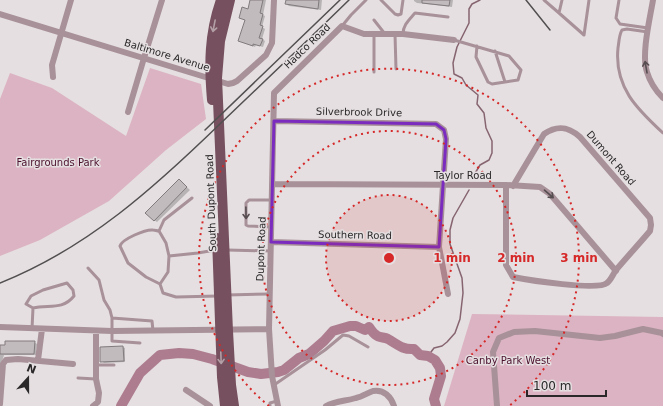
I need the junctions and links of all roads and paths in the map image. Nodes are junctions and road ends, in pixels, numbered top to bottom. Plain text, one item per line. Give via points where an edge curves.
1 (71, 0) edge
2 (162, 0) edge
3 (221, 0) edge
4 (230, 0) edge
5 (274, 0) edge
6 (366, 0) edge
7 (381, 0) edge
8 (403, 0) edge
9 (544, 0) edge
10 (562, 0) edge
11 (589, 0) edge
12 (619, 0) edge
13 (653, 0) edge
14 (0, 14) edge
15 (559, 14) junction
16 (448, 16) dead end
17 (374, 20) dead end
18 (342, 26) junction
19 (649, 30) junction
20 (61, 33) junction
21 (374, 34) junction
22 (385, 34) junction
23 (395, 34) junction
24 (403, 34) junction
25 (454, 40) joint
26 (477, 46) junction
27 (495, 51) junction
28 (214, 54) junction
29 (144, 58) junction
30 (396, 69) dead end
31 (374, 72) dead end
32 (53, 77) dead end
33 (505, 82) junction
34 (274, 93) joint
35 (663, 98) edge
36 (128, 112) dead end
37 (274, 121) junction
38 (663, 133) edge
39 (272, 184) junction
40 (444, 186) junction
41 (510, 186) junction
42 (192, 198) dead end
43 (272, 200) junction
44 (271, 227) junction
45 (159, 232) junction
46 (271, 242) junction
47 (438, 247) junction
48 (271, 251) junction
49 (169, 256) junction
50 (88, 268) dead end
51 (616, 271) junction
52 (160, 284) junction
53 (270, 294) junction
54 (448, 294) dead end
55 (32, 308) junction
56 (112, 318) junction
57 (0, 327) edge
58 (32, 329) junction
59 (42, 329) junction
60 (269, 329) junction
61 (96, 331) junction
62 (112, 331) junction
63 (153, 331) junction
64 (663, 334) edge
65 (140, 343) dead end
66 (368, 347) dead end
67 (38, 360) junction
68 (73, 364) dead end
69 (96, 365) junction
70 (114, 365) dead end
71 (78, 378) dead end
72 (96, 379) junction
73 (227, 384) junction
74 (274, 385) junction
75 (186, 390) dead end
76 (0, 404) edge
77 (277, 404) edge
78 (93, 406) edge
79 (210, 406) edge
80 (225, 406) edge
81 (234, 406) edge
82 (270, 406) edge
83 (326, 406) edge
84 (394, 406) edge
85 (497, 406) edge

1 - 20 street
2 - 29 street
3 -> 28 main road, South Dupont Road via 213,28
4 - 28 main road, South Dupont Road
5 - 29 street, Baltimore Avenue via 272,43 269,50 233,83 223,83
6 - 18 lane
7 - 8 lane via 398,15 401,14
9 - 15 lane
10 - 15 lane
11 - 15 lane via 584,36
12 - 19 lane via 616,18 620,24
13 - 19 street
14 - 20 street, Baltimore Avenue
16 - 24 lane via 415,14 406,23
17 - 22 lane
18 - 21 street, Hadco Road via 364,34
18 - 34 street, Hadco Road
35 -> 19 street via 652,84 646,70
19 - 38 lane via 622,30 618,66 629,97
20 - 29 street, Baltimore Avenue
20 - 32 street via 52,64
21 - 22 street, Hadco Road
21 - 31 lane
22 - 23 street, Hadco Road
23 - 24 street, Hadco Road
23 - 30 lane
24 - 25 street, Hadco Road
25 - 26 lane
26 - 27 lane
26 - 33 lane via 476,57 488,82
27 - 33 lane
27 - 33 lane via 509,56 522,70 518,80
28 - 73 main road, South Dupont Road via 217,78
29 - 36 street
34 - 37 street, Dupont Road
37 - 39 street, Dupont Road
37 - 40 street, Silverbrook Drive via 436,124 442,128 446,140
39 - 40 street, Taylor Road
39 - 43 street, Dupont Road
40 - 41 street, Taylor Road
40 - 47 street
41 -> 51 street, Taylor Road via 540,187 550,194
41 - 51 street, Dumont Road via 506,265 513,277 603,286
41 - 51 street, Dumont Road via 544,134 557,129 572,130 650,218 650,231
42 - 45 lane via 164,220
43 - 44 street, Dupont Road
43 -> 44 lane via 249,200 246,203 246,225
44 - 46 street, Dupont Road
45 - 49 lane via 166,243
45 - 52 lane via 152,229 125,239 120,246 128,264
46 - 47 street, Southern Road
46 - 48 street, Dupont Road
47 - 54 street
48 - 49 lane via 211,250 198,254
48 - 53 street, Dupont Road
49 - 52 lane via 168,272
50 - 56 lane via 99,280
52 - 53 lane via 163,293 176,297
53 - 60 street, Dupont Road
55 - 55 lane via 55,307 69,303 74,296 73,290 67,283 43,290 31,296 26,304
55 - 58 lane
56 - 62 lane
56 - 63 lane via 152,321
57 - 58 street
58 - 59 street
59 - 61 street
59 - 67 street
60 - 63 street
60 - 74 street, Dupont Road
61 - 62 street
61 - 69 street
62 - 63 street
62 - 65 lane via 112,340
64 - 85 street via 643,329 600,338 535,331 514,332 499,338 493,352
66 - 74 lane via 345,335
67 - 68 street
67 - 76 street via 6,360 3,364
69 - 70 lane
69 - 72 street
71 - 72 lane
72 - 78 street via 98,402
73 - 80 main road, South Dupont Road
73 - 81 main road, South Dupont Road
74 - 77 street, Dupont Road
75 - 79 street
77 - 82 lane via 270,403
83 - 84 street via 332,402 358,398 373,391 387,394

